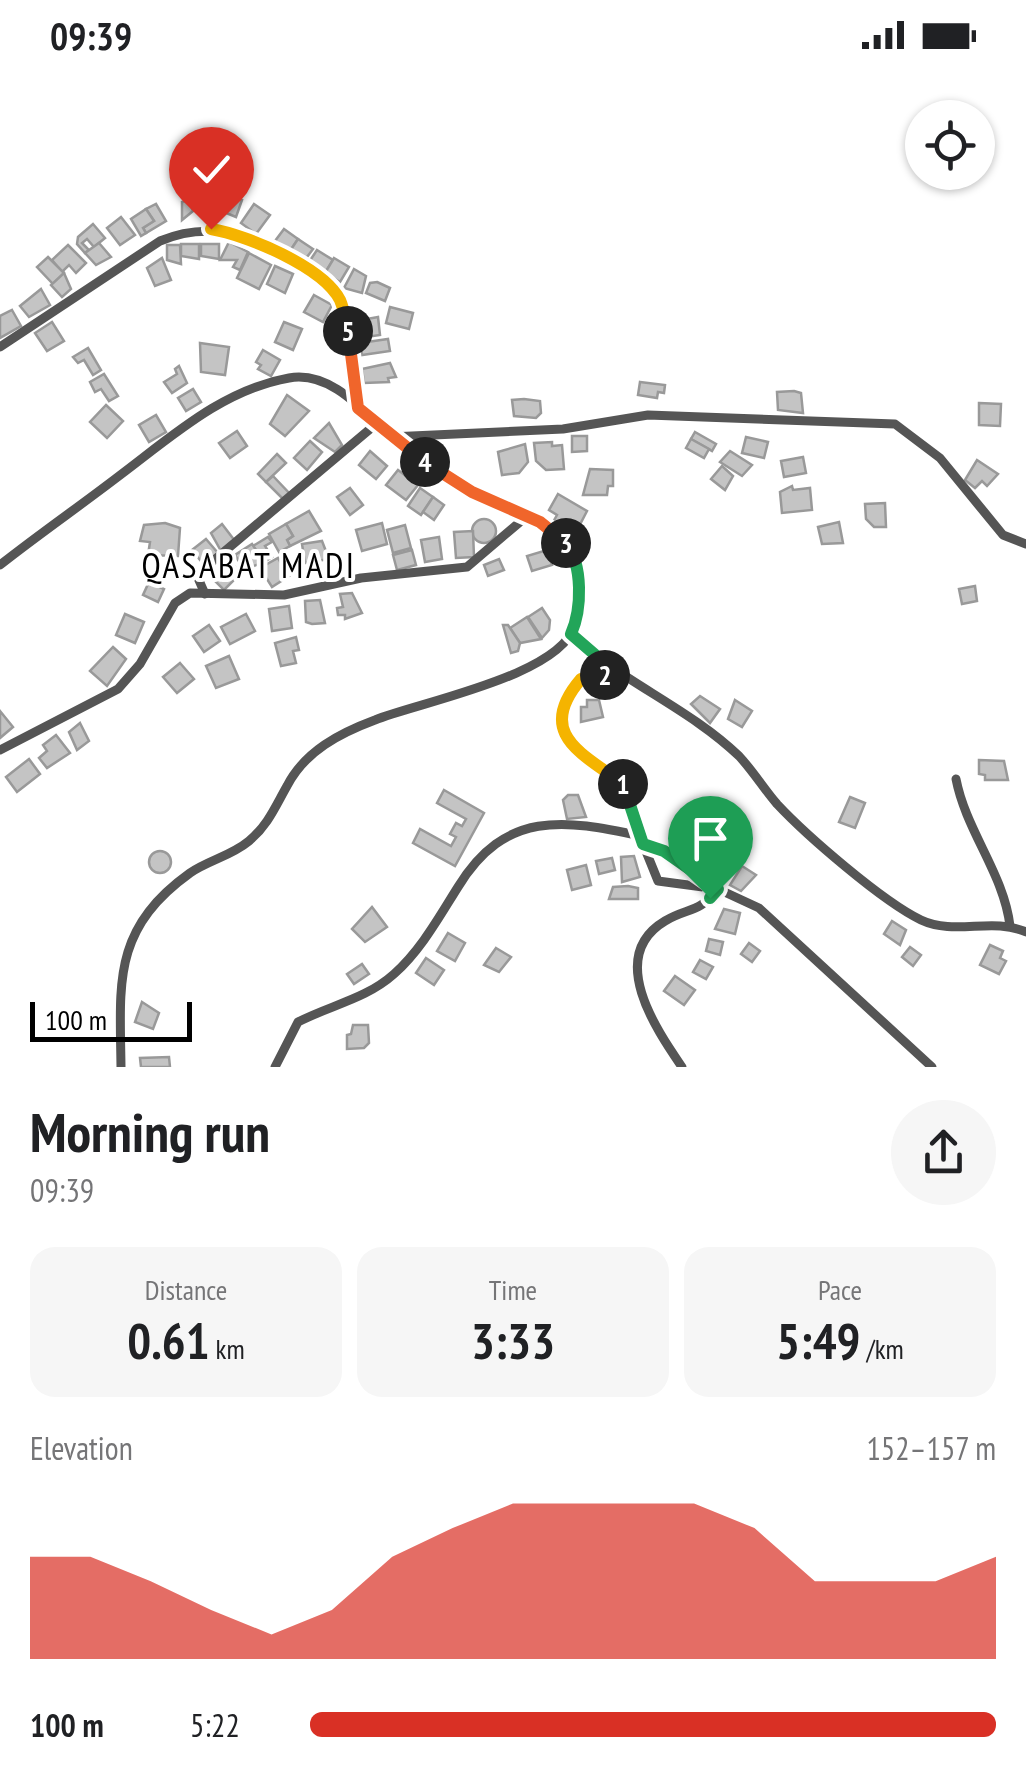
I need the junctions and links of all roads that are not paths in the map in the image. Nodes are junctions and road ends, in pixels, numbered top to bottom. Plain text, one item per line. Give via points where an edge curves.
1 (0, 347) edge
2 (358, 408) junction
3 (376, 424) junction
4 (390, 437) junction
5 (527, 516) junction
6 (1026, 544) edge
7 (0, 565) edge
8 (206, 594) junction
9 (571, 634) junction
10 (615, 672) junction
11 (0, 750) edge
12 (956, 778) dead end
13 (642, 840) junction
14 (718, 889) junction
15 (1010, 926) junction
16 (1026, 932) edge
17 (121, 1067) edge
18 (275, 1067) edge
19 (682, 1067) edge
20 (932, 1067) edge

1 - 2 street via 160,241 211,229 292,259 339,298 354,355
2 - 3 street
2 - 7 street via 322,380 304,376 231,396
3 - 4 street
3 - 8 street via 206,567 198,578
4 - 5 street via 458,484
4 - 6 street via 563,429 648,415 895,424 940,458 1003,534
5 - 8 street via 467,567 361,578 284,595
5 - 9 street via 562,538 576,560 578,606
8 - 11 street via 190,593 175,603 118,689
9 - 10 street
9 - 17 street via 540,660 496,681 332,740 304,762 255,836 176,884 142,922 122,962
10 - 13 street via 581,679 562,717 578,756 623,784
10 - 15 street via 739,757 780,807 912,914 938,926
12 - 15 street via 1007,901
13 - 14 street
13 - 14 street via 658,881
13 - 18 street via 557,823 511,833 473,866 397,972 369,993 298,1022
14 - 19 street via 700,909 664,921 637,973 646,1008
14 - 20 street via 759,908
15 - 16 street

